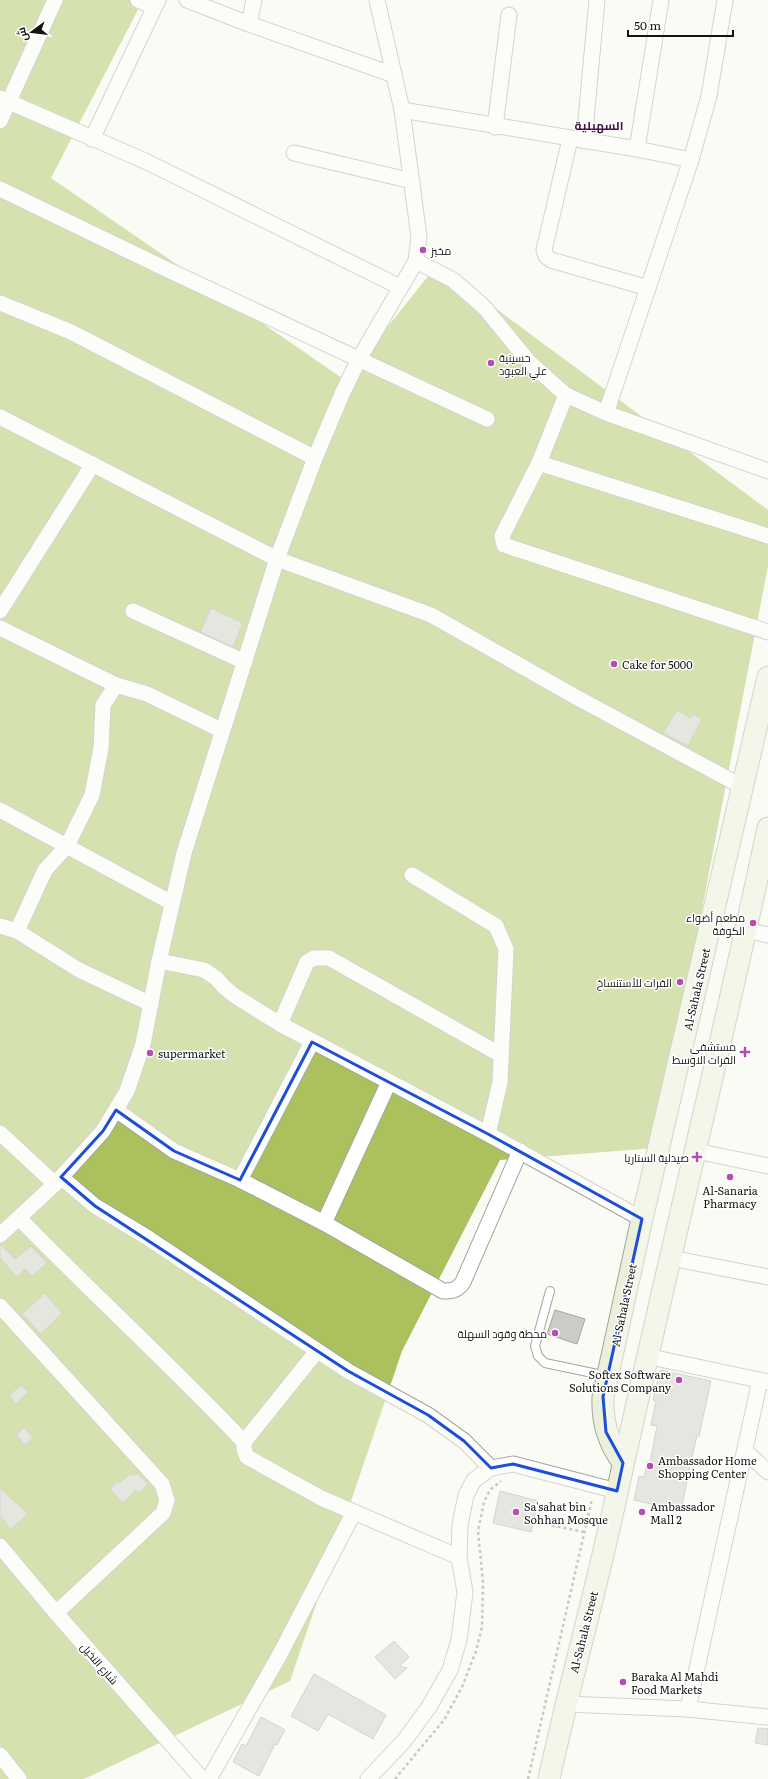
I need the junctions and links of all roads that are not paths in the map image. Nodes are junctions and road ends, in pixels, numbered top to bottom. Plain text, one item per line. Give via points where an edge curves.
1 (55, 0) edge
2 (138, 0) edge
3 (188, 0) edge
4 (254, 0) edge
5 (377, 0) edge
6 (596, 0) edge
7 (661, 0) edge
8 (725, 0) edge
9 (156, 4) edge
10 (509, 16) dead end
11 (249, 24) junction
12 (394, 75) junction
13 (4, 100) edge
14 (402, 110) junction
15 (0, 121) edge
16 (495, 127) junction
17 (92, 139) junction
18 (577, 140) junction
19 (637, 149) junction
20 (294, 153) dead end
21 (691, 160) junction
22 (412, 181) junction
23 (0, 189) edge
24 (416, 261) junction
25 (400, 287) junction
26 (648, 288) junction
27 (0, 303) edge
28 (359, 359) junction
29 (566, 395) junction
30 (606, 413) junction
31 (0, 417) edge
32 (488, 419) dead end
33 (314, 458) junction
34 (539, 463) junction
35 (93, 464) junction
36 (768, 471) edge
37 (768, 536) edge
38 (277, 559) junction
39 (0, 611) edge
40 (133, 612) dead end
41 (0, 628) edge
42 (768, 632) edge
43 (245, 662) junction
44 (768, 677) edge
45 (116, 685) junction
46 (221, 730) junction
47 (743, 787) junction
48 (0, 810) edge
49 (768, 828) edge
50 (67, 846) junction
51 (412, 875) dead end
52 (172, 903) junction
53 (0, 926) edge
54 (746, 930) junction
55 (17, 931) junction
56 (768, 935) edge
57 (159, 961) junction
58 (151, 1004) junction
59 (280, 1024) junction
60 (312, 1042) junction
61 (502, 1055) junction
62 (390, 1082) junction
63 (116, 1110) junction
64 (0, 1134) edge
65 (488, 1134) junction
66 (520, 1151) junction
67 (696, 1151) junction
68 (768, 1166) edge
69 (240, 1180) junction
70 (58, 1181) junction
71 (19, 1218) junction
72 (642, 1219) junction
73 (324, 1223) junction
74 (0, 1235) edge
75 (671, 1258) junction
76 (768, 1277) edge
77 (550, 1291) dead end
78 (0, 1306) edge
79 (317, 1351) junction
80 (646, 1356) junction
81 (608, 1377) junction
82 (764, 1381) edge
83 (244, 1442) junction
84 (745, 1451) junction
85 (623, 1463) junction
86 (491, 1468) junction
87 (768, 1472) edge
88 (617, 1491) junction
89 (354, 1512) junction
90 (0, 1546) edge
91 (459, 1557) junction
92 (56, 1613) junction
93 (565, 1704) junction
94 (688, 1709) junction
95 (768, 1717) edge
96 (0, 1755) edge
97 (19, 1779) edge
98 (202, 1779) edge
99 (209, 1779) edge
100 (368, 1779) edge
101 (549, 1779) edge

1 - 13 street
2 - 9 street
3 - 11 street
4 - 11 street
5 - 12 street
6 - 18 street
7 - 19 street
8 - 21 street via 709,96
9 - 17 street
10 - 16 street
11 - 12 street
12 - 14 street
13 - 15 street
13 - 17 street
14 - 16 street
14 - 22 street
16 - 18 street
17 - 25 street via 145,162
18 - 19 street
18 - 26 street via 544,250 546,256 551,260
19 - 21 street
20 - 22 street
21 - 26 street
22 - 24 street via 419,237
23 - 28 street
24 - 25 street
24 - 29 street via 453,280 484,307 529,362
25 - 28 street
26 - 30 street
27 - 33 street via 71,332
28 - 32 street
28 - 33 street
29 - 30 street
29 - 34 street
30 - 36 street
31 - 35 street
33 - 38 street
34 - 37 street
34 - 42 street via 502,536 504,545
35 - 38 street
35 - 39 street
38 - 43 street
38 - 47 street via 431,615
40 - 43 street
41 - 45 street
43 - 46 street
44 - 47 main road, Al-Sahala Street
45 - 46 street via 147,694
45 - 50 street via 103,706 101,748 92,795
46 - 52 street via 184,853
47 - 72 main road, Al-Sahala Street
48 - 50 street
49 - 54 main road, Al-Sahala Street
50 - 52 street
50 - 55 street via 45,870
51 - 61 street via 496,926 499,931 506,949
52 - 57 street
53 - 55 street
54 - 56 street
54 - 67 main road, Al-Sahala Street
55 - 58 street via 79,970
57 - 58 street
57 - 59 street via 204,970 235,996
58 - 63 street via 143,1044 127,1091
59 - 60 street
59 - 61 street via 307,962 314,958 329,958
60 - 62 street
60 - 69 street
61 - 65 street via 500,1082
62 - 65 street
62 - 73 street
63 - 69 street via 174,1151
63 - 70 street via 103,1131
64 - 70 street
65 - 66 street
66 - 72 street
66 - 73 street via 463,1282 454,1290 443,1291
67 - 68 street
67 - 75 main road, Al-Sahala Street
69 - 73 street
70 - 71 street
70 - 79 street
71 - 74 street
71 - 83 street
72 - 81 main road, Al-Sahala Street
75 - 76 street
75 - 80 main road, Al-Sahala Street
77 - 81 lane via 535,1346 538,1356 545,1363
78 - 92 street via 162,1484 167,1500 163,1513
79 - 83 street
79 - 86 street via 354,1375 428,1415 464,1441
80 - 82 street
80 - 85 main road, Al-Sahala Street
81 - 85 main road, Al-Sahala Street via 603,1397 604,1420 611,1443
82 - 84 street
83 - 89 street via 247,1457 321,1498
84 - 87 street
84 - 94 street
85 - 88 main road, Al-Sahala Street
86 - 88 street via 513,1464
86 - 91 street via 474,1480 466,1495 460,1525
88 - 93 main road, Al-Sahala Street
89 - 91 street
89 - 99 street via 279,1656
90 - 92 street, شارع النخيل
91 - 100 street via 465,1592 459,1640 450,1670 429,1707 404,1741
92 - 98 street, شارع النخيل
93 - 94 street
93 - 101 main road, Al-Sahala Street
94 - 95 street
96 - 97 street

